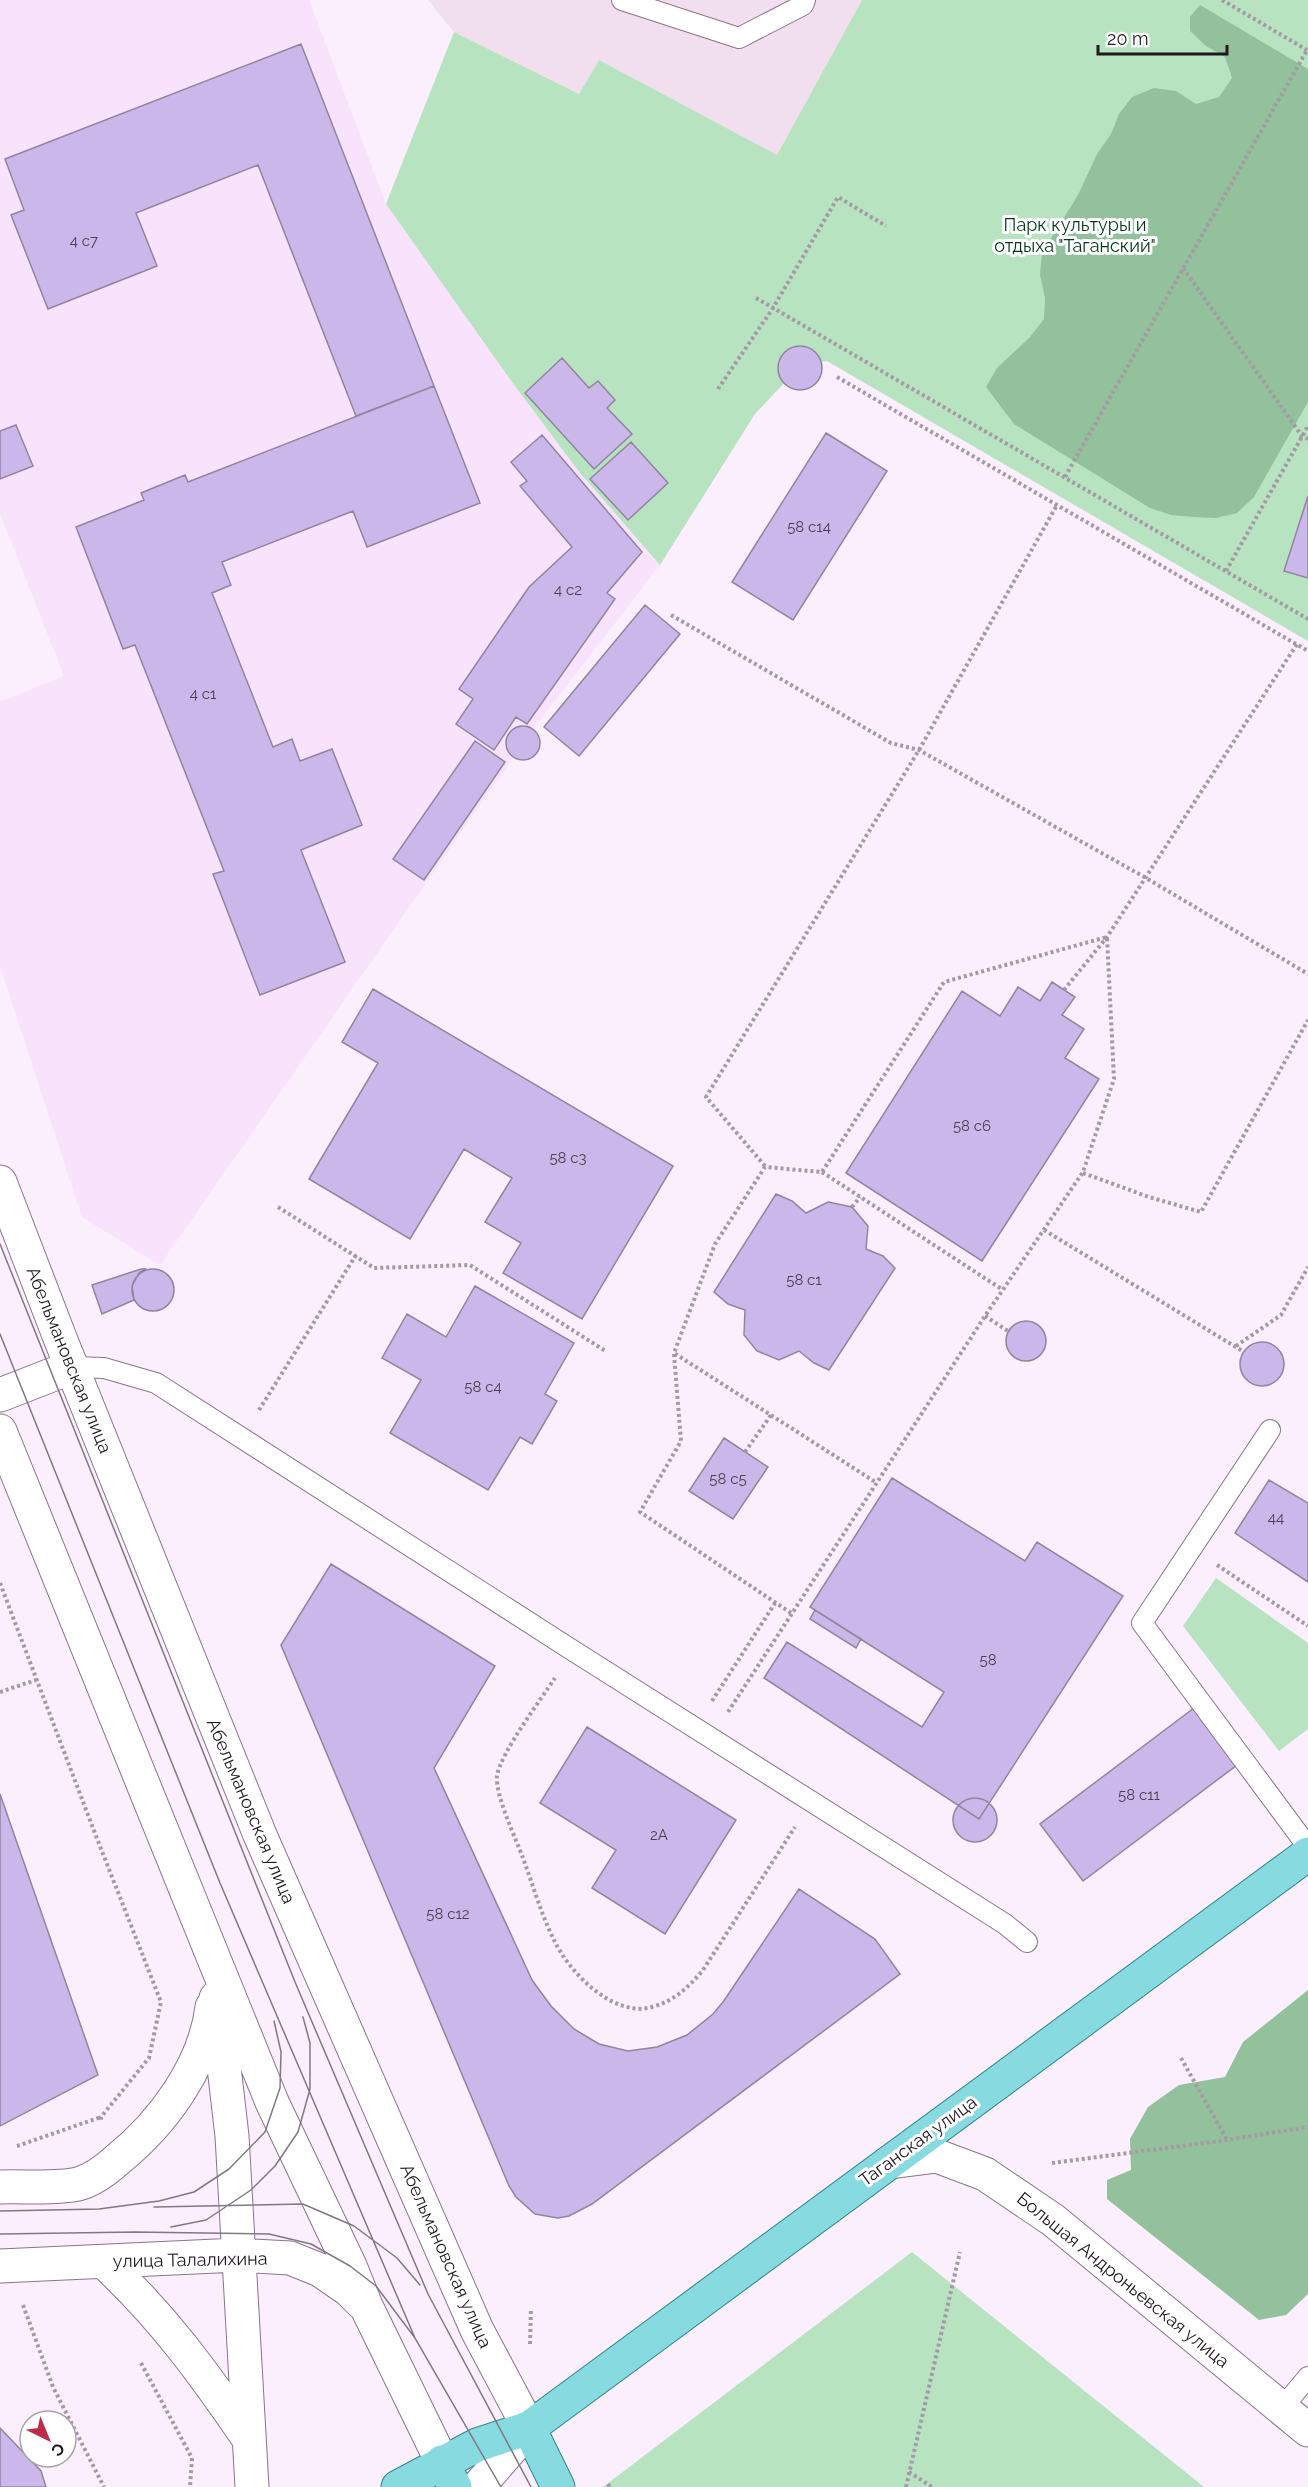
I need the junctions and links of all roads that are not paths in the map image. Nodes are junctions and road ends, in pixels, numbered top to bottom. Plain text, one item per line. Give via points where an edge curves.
1 (622, 0) edge
2 (805, 0) edge
3 (0, 1182) edge
4 (72, 1367) junction
5 (0, 1395) edge
6 (1270, 1430) dead end
7 (0, 1431) edge
8 (1308, 1847) edge
9 (1308, 1854) edge
10 (1028, 1942) dead end
11 (211, 1957) junction
12 (890, 2162) junction
13 (0, 2187) edge
14 (238, 2255) junction
15 (104, 2262) junction
16 (0, 2266) edge
17 (366, 2306) junction
18 (1308, 2377) edge
19 (1282, 2408) junction
20 (529, 2428) junction
21 (1308, 2430) edge
22 (248, 2438) junction
23 (448, 2475) edge
24 (252, 2487) edge
25 (398, 2487) edge
26 (478, 2487) edge
27 (558, 2487) edge

1 - 2 lane via 739,38 803,5
3 - 4 main road, Абельмановская улица
4 - 5 main road
4 - 10 lane via 104,1368 156,1383
4 - 20 main road, Абельмановская улица via 260,1835 477,2330
6 - 8 lane via 1142,1623
7 - 11 main road
9 - 12 main road, Таганская улица
11 - 13 main road via 211,2013 184,2083 163,2116 100,2174 78,2184
11 - 14 main road via 232,2136
11 - 17 main road via 272,2102
12 - 19 main road, Большая Андроньевская улица via 937,2156 985,2174 1017,2194
12 - 20 main road, Таганская улица
14 - 15 main road, улица Талалихина
14 - 17 main road, улица Талалихина via 290,2258 320,2270
14 - 22 main road
15 - 16 main road, улица Талалихина
15 - 22 main road via 141,2296 198,2364
17 - 23 main road
18 - 19 lane
19 - 21 main road, Большая Андроньевская улица
20 - 23 main road, Таганская улица via 477,2445
20 - 26 main road
20 - 27 main road
22 - 24 main road
23 - 25 main road, Таганская улица

